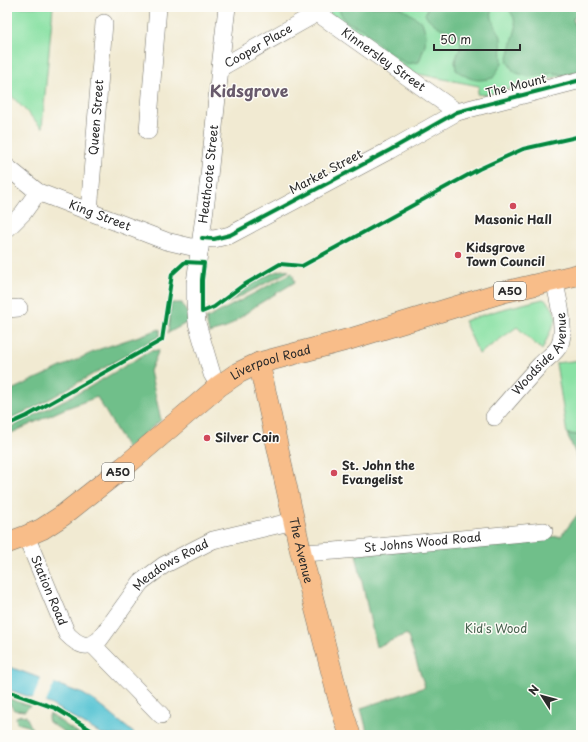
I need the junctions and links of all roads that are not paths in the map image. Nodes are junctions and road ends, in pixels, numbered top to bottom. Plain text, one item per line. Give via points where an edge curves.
1 (158, 7) edge
2 (228, 7) edge
3 (313, 10) edge
4 (104, 23) dead end
5 (220, 68) junction
6 (581, 80) edge
7 (457, 112) junction
8 (148, 131) dead end
9 (7, 167) edge
10 (38, 192) junction
11 (89, 212) junction
12 (7, 229) edge
13 (201, 244) junction
14 (581, 274) edge
15 (554, 280) junction
16 (259, 363) junction
17 (219, 386) junction
18 (494, 417) dead end
19 (294, 521) junction
20 (544, 531) dead end
21 (16, 539) edge
22 (301, 553) junction
23 (94, 645) junction
24 (161, 715) dead end
25 (350, 735) edge

1 - 8 street
2 - 5 street, Heathcote Street
3 - 5 street, Cooper Place
3 - 7 street, Kinnersley Street
4 - 11 street, Queen Street
5 - 13 street, Heathcote Street
6 - 7 street, The Mount
7 - 13 street, Market Street via 230,235
9 - 10 street, King Street
10 - 11 street, King Street
10 - 12 street
11 - 13 street, King Street via 166,241
13 - 17 street, Heathcote Street via 195,302 212,374
14 - 15 main road, Liverpool Road / A50
15 - 16 main road, Liverpool Road / A50
15 - 18 street, Woodside Avenue via 561,314 560,345
16 - 17 main road, Liverpool Road / A50
16 - 19 main road, The Avenue
17 - 21 main road, Liverpool Road / A50 via 68,511 42,528
19 - 22 main road, The Avenue
19 - 23 street, Meadows Road via 212,540 164,565 141,582
20 - 22 street, St Johns Wood Road
21 - 23 street, Station Road via 67,634 75,642 86,646
22 - 25 main road, The Avenue
23 - 24 street

